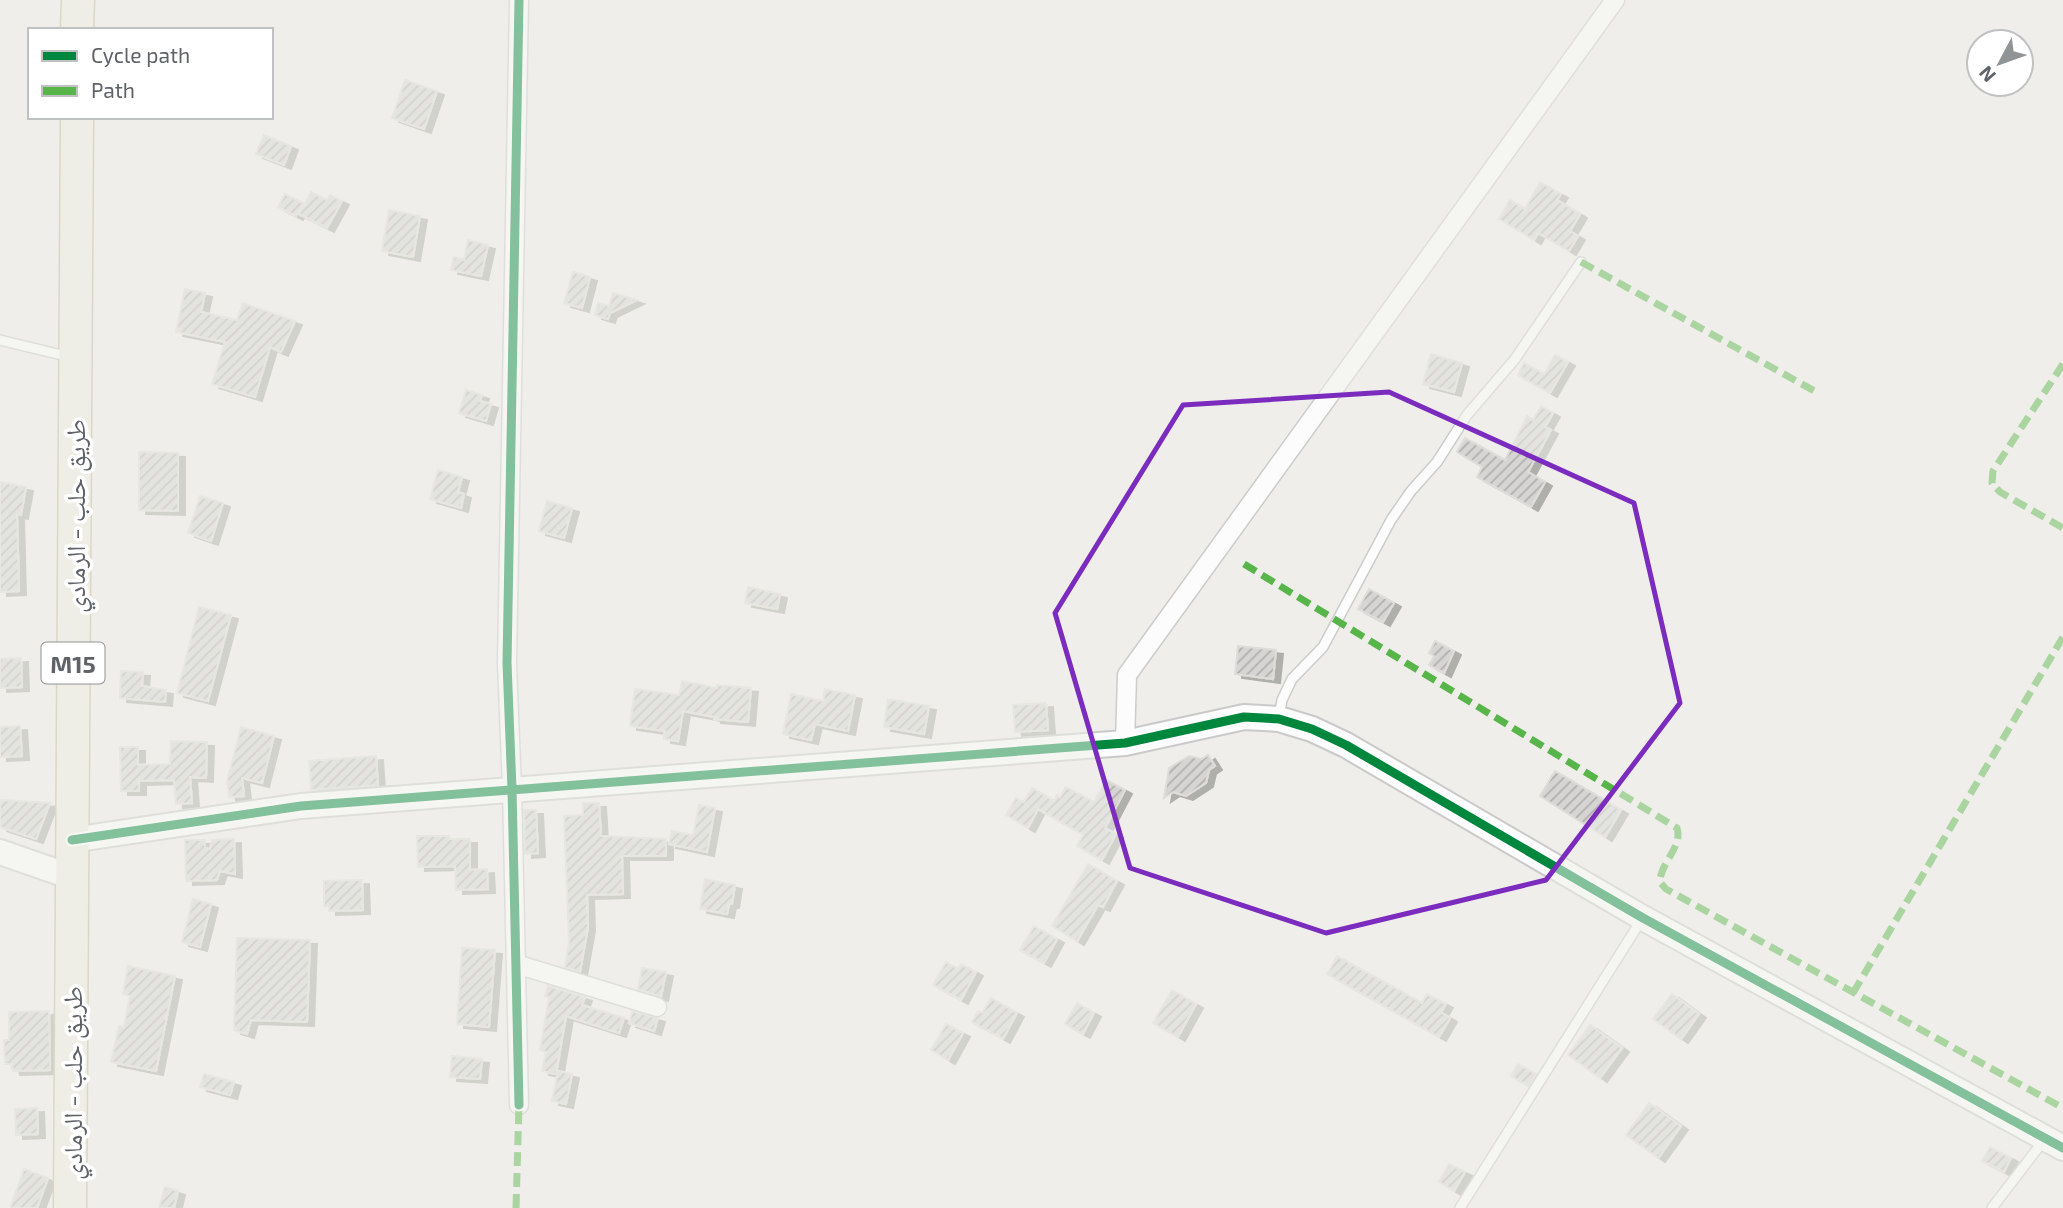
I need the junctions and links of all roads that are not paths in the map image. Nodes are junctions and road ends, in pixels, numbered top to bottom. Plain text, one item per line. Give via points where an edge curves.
1 (78, 0) edge
2 (519, 0) edge
3 (1615, 0) edge
4 (77, 28) edge
5 (77, 119) edge
6 (1581, 262) dead end
7 (0, 340) edge
8 (75, 359) junction
9 (1279, 719) junction
10 (1125, 743) junction
11 (512, 789) junction
12 (72, 840) junction
13 (0, 852) edge
14 (72, 877) junction
15 (1643, 918) junction
16 (516, 964) junction
17 (657, 1007) dead end
18 (519, 1105) dead end
19 (2054, 1143) edge
20 (70, 1208) edge
21 (1460, 1208) edge
22 (1992, 1208) edge

1 - 4 highway
2 - 11 street via 507,663
3 - 10 street via 1127,675
5 - 8 highway, طريق حلب - الرمادي / M15
6 - 9 lane via 1515,359 1467,415 1391,520 1323,647 1292,679
7 - 8 lane
8 - 12 highway, طريق حلب - الرمادي / M15
9 - 10 street via 1244,717
9 - 15 street via 1346,746
10 - 11 street
11 - 12 street via 302,806
11 - 16 street
12 - 14 highway, طريق حلب - الرمادي / M15
13 - 14 street
14 - 20 highway, طريق حلب - الرمادي / M15
15 - 19 street
15 - 21 lane
16 - 17 street
16 - 18 street
19 - 22 lane

